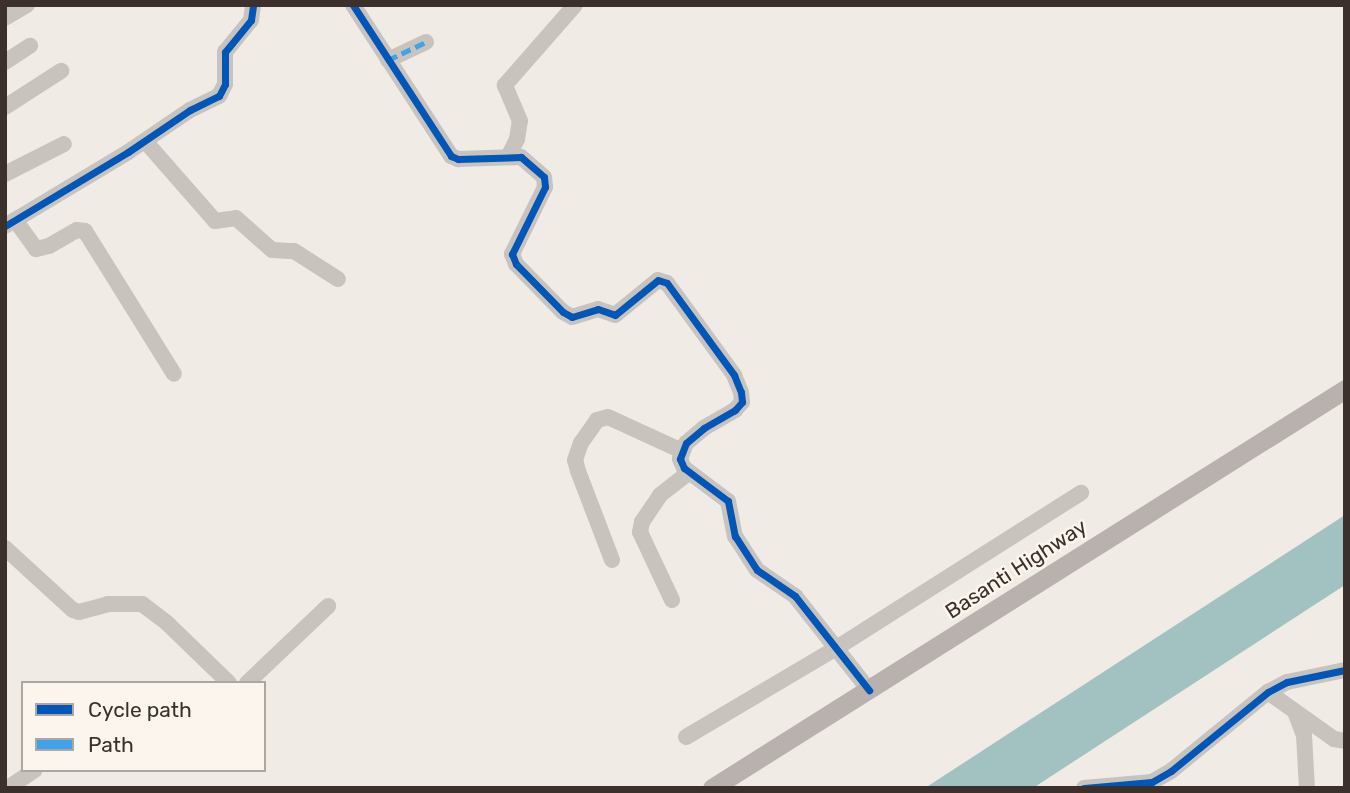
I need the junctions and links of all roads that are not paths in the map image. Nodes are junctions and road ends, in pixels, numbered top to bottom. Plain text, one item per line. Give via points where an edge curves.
1 (27, 5) edge
2 (253, 5) edge
3 (353, 5) edge
4 (575, 5) edge
5 (5, 18) edge
6 (426, 42) dead end
7 (30, 46) dead end
8 (388, 60) junction
9 (5, 62) edge
10 (61, 71) dead end
11 (5, 107) edge
12 (145, 141) junction
13 (64, 144) dead end
14 (509, 155) junction
15 (5, 174) edge
16 (10, 223) edge
17 (338, 279) dead end
18 (174, 373) dead end
19 (1345, 389) edge
20 (684, 447) junction
21 (688, 473) junction
22 (1081, 493) dead end
23 (5, 548) edge
24 (612, 560) dead end
25 (672, 600) dead end
26 (328, 606) dead end
27 (840, 649) junction
28 (1345, 670) edge
29 (227, 681) edge
30 (249, 681) edge
31 (865, 683) junction
32 (1268, 692) junction
33 (1295, 712) junction
34 (685, 737) dead end
35 (1345, 741) edge
36 (32, 772) edge
37 (5, 782) edge
38 (1135, 787) edge
39 (8, 788) edge
40 (712, 788) edge
41 (1084, 788) edge
42 (1307, 788) edge

1 - 5 street
2 - 12 street via 251,20 225,52 225,84 219,96
3 - 8 street
4 - 14 street via 505,85 520,121
6 - 8 street
7 - 9 street
8 - 14 street via 451,156
10 - 11 street
12 - 16 street
12 - 17 street via 215,221 236,218 272,250 294,251
13 - 15 street
14 - 20 street via 521,157 546,181 513,248 513,260 545,295 572,317 598,309 615,315 658,280 667,283 734,375 741,402
16 - 18 street via 36,249 77,230 85,231
19 - 31 main road, Basanti Highway
20 - 21 street via 680,459
20 - 24 street via 608,417 597,420 581,443 576,452 578,471
21 - 25 street via 660,495 640,532
21 - 27 street via 728,501 732,529 757,570 788,589
22 - 27 street
23 - 29 street via 73,610 142,604
26 - 30 street
27 - 31 street
27 - 34 street
28 - 32 street via 1287,682
31 - 40 main road, Basanti Highway
32 - 33 street
32 - 38 street via 1171,771
33 - 35 street via 1334,739
33 - 42 street via 1304,735
36 - 39 street
37 - 39 street
38 - 41 street

